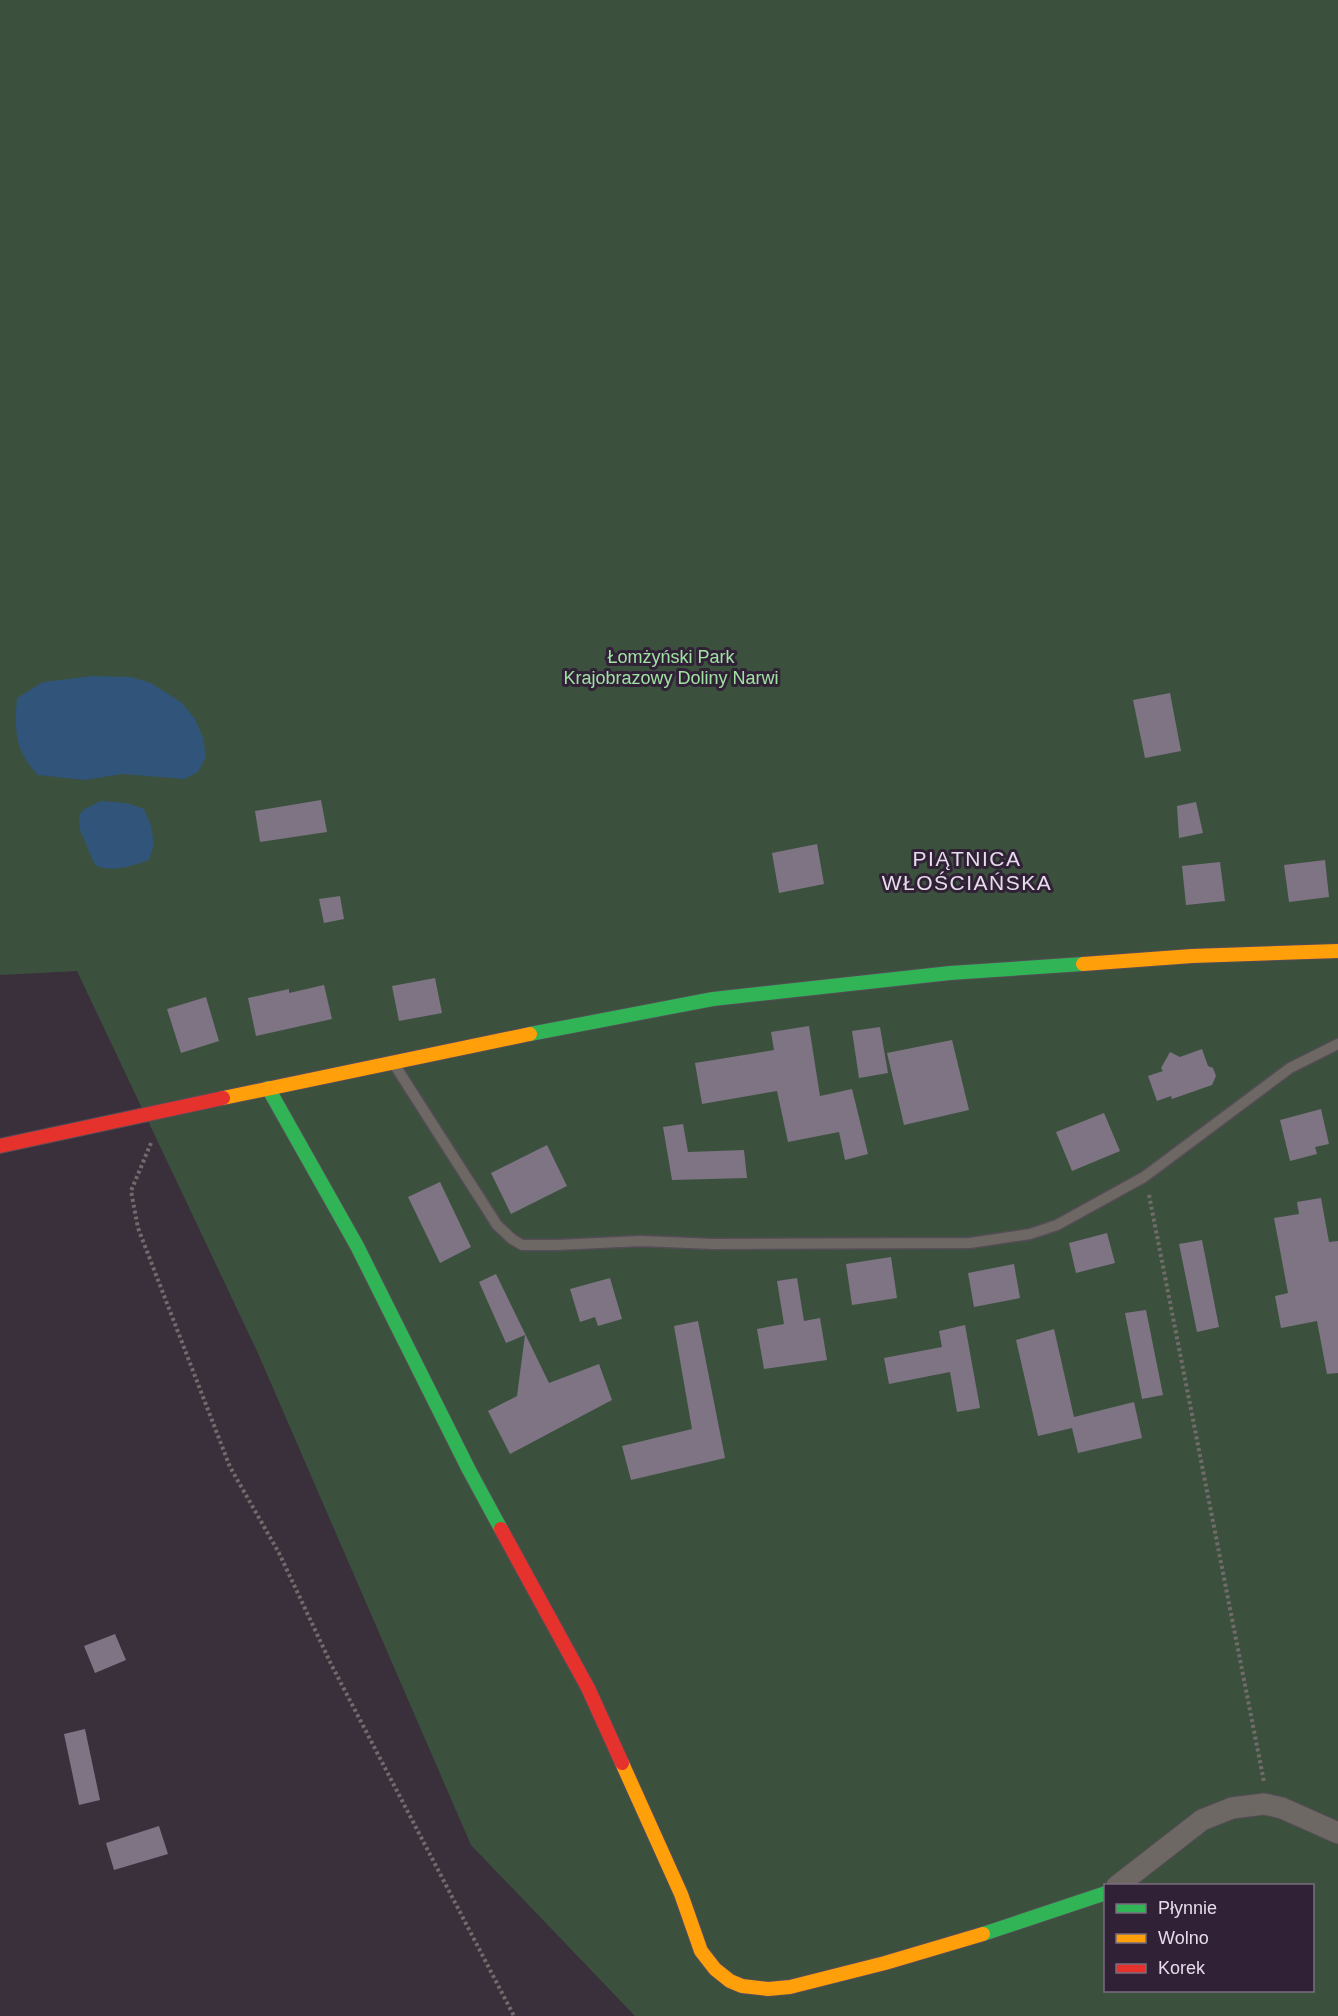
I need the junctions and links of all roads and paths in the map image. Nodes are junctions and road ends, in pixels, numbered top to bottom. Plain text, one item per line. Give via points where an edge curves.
1 (1338, 951) edge
2 (1338, 1044) edge
3 (392, 1062) junction
4 (268, 1088) junction
5 (166, 1109) junction
6 (0, 1146) edge
7 (1144, 1177) junction
8 (1264, 1804) junction
9 (1338, 1833) edge
10 (1120, 1884) edge
11 (1104, 1894) edge
12 (514, 2016) edge

1 - 3 street via 1192,956 962,972 713,999
2 - 7 lane via 1290,1068
3 - 4 street
3 - 7 lane via 497,1225 522,1245 641,1241 970,1243 1030,1234 1057,1225
4 - 5 street
4 - 11 street via 357,1246 469,1470 588,1688 681,1894 701,1951 715,1970 730,1981 754,1989 790,1987 975,1937
5 - 6 street
5 - 12 path via 131,1191 138,1228 230,1467 279,1553 331,1664
7 - 8 path via 1264,1778
8 - 9 street
8 - 10 street via 1232,1808 1202,1820

